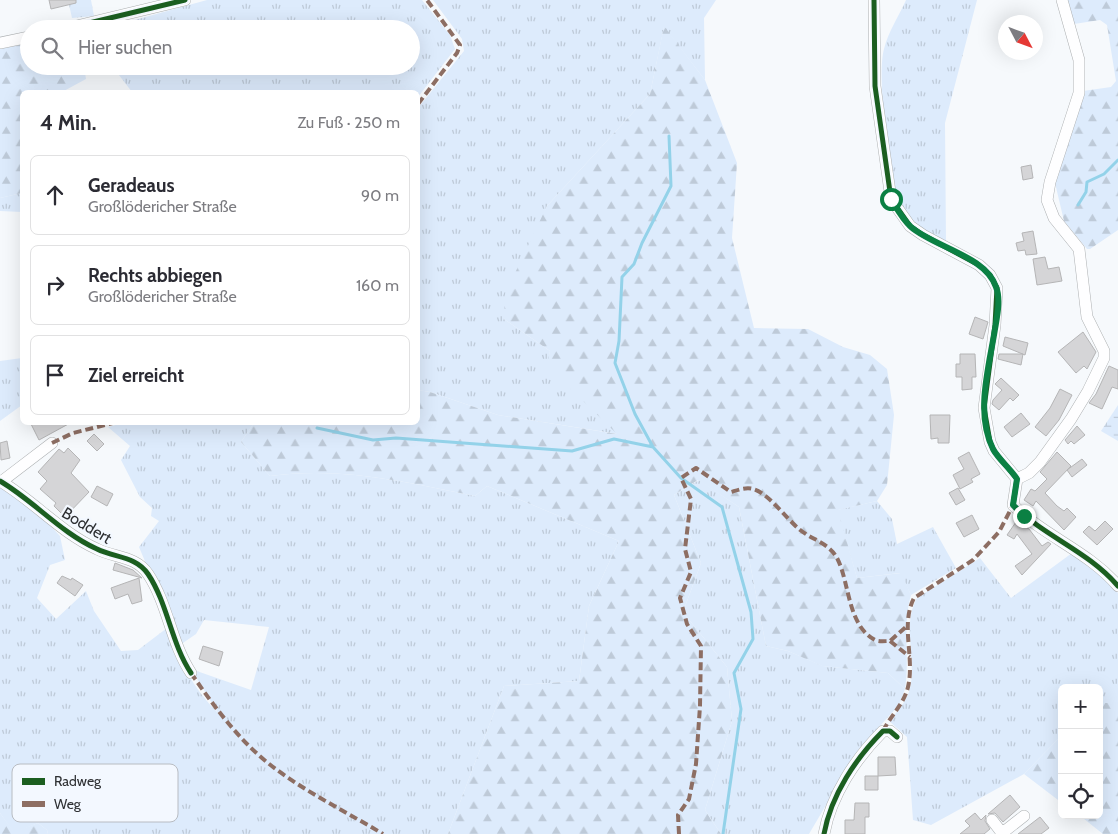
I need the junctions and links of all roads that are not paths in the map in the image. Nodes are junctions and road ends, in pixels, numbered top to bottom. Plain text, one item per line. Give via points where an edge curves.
1 (185, 0) edge
2 (874, 0) edge
3 (1062, 0) edge
4 (102, 20) edge
5 (20, 38) edge
6 (0, 43) edge
7 (52, 443) dead end
8 (1017, 479) junction
9 (1, 482) edge
10 (1118, 586) edge
11 (190, 673) dead end
12 (898, 737) dead end
13 (1024, 816) dead end
14 (992, 820) dead end
15 (824, 834) edge
16 (1002, 834) edge

1 - 4 street
2 - 8 street via 875,86 891,199 910,226 979,265 997,288 996,325 984,408 994,451
3 - 8 street via 1079,60 1079,93 1047,200 1054,218 1079,249 1087,316 1104,351 1104,358 1088,392 1040,462
5 - 6 street
7 - 9 street, Boddert
8 - 10 street via 1013,505 1024,516 1086,555
9 - 11 street, Boddert via 22,494 64,529 94,547 142,567 156,590
12 - 15 street via 883,731 862,752 834,802
13 - 16 street
14 - 16 street

